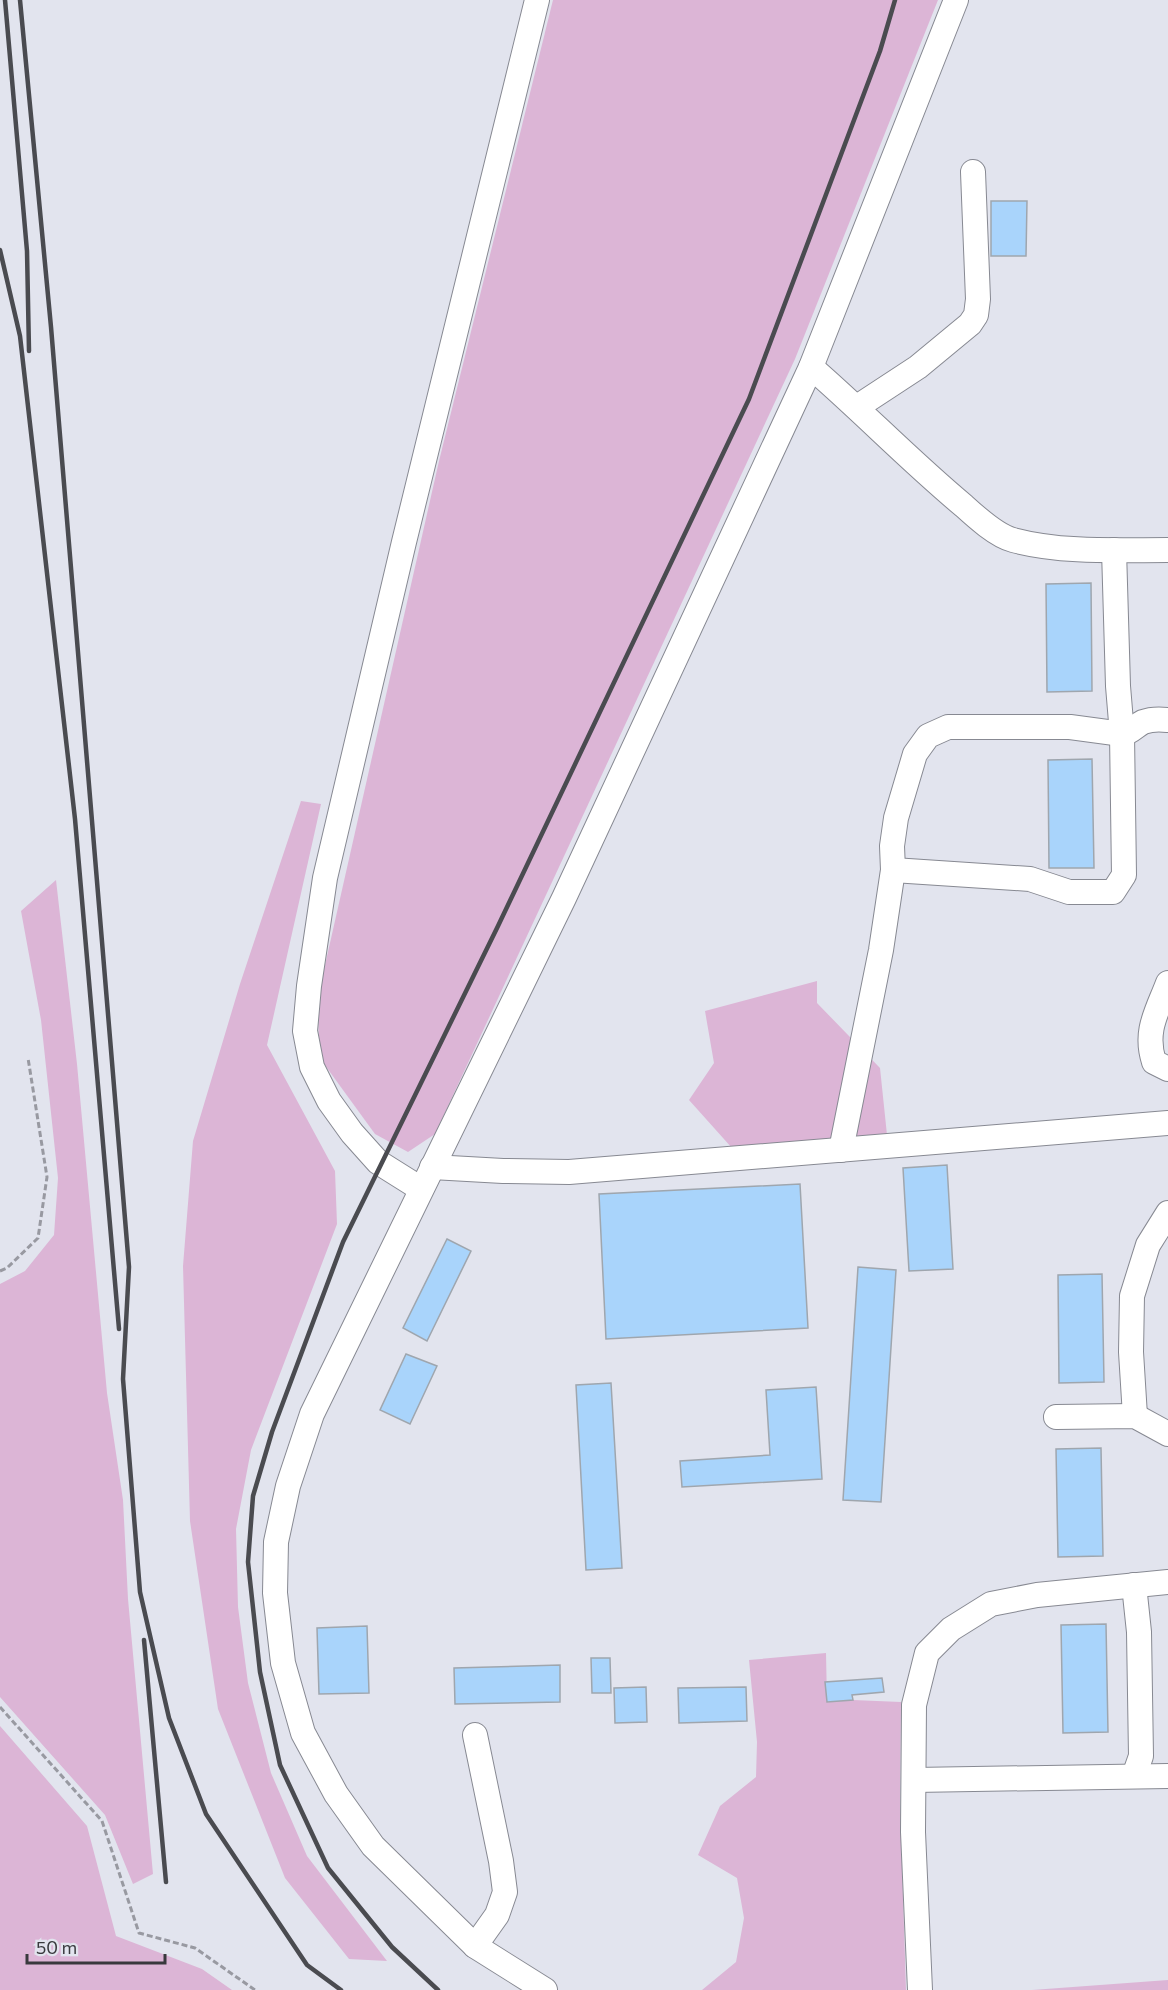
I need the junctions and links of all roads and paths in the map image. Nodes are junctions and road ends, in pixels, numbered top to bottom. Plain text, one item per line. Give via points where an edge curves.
1 (537, 0) edge
2 (956, 0) edge
3 (973, 172) dead end
4 (811, 367) junction
5 (857, 408) junction
6 (1114, 550) junction
7 (1168, 550) edge
8 (1168, 720) edge
9 (1122, 734) junction
10 (893, 870) junction
11 (1168, 983) edge
12 (28, 1058) dead end
13 (1168, 1069) edge
14 (1168, 1122) edge
15 (1168, 1134) edge
16 (841, 1150) junction
17 (432, 1167) junction
18 (421, 1189) junction
19 (1168, 1213) edge
20 (0, 1270) edge
21 (1135, 1416) junction
22 (1056, 1417) dead end
23 (1168, 1434) edge
24 (1168, 1581) edge
25 (1134, 1585) junction
26 (0, 1707) edge
27 (475, 1735) dead end
28 (1134, 1776) junction
29 (1168, 1776) edge
30 (914, 1780) junction
31 (475, 1946) junction
32 (255, 1990) edge
33 (546, 1990) edge
34 (920, 1990) edge

1 - 18 street via 328,867 309,986 305,1031 312,1067 329,1101 378,1162
2 - 4 street
3 - 5 street via 976,315 918,367
4 - 5 street
4 - 17 street via 564,898
5 - 6 street via 928,476 980,520 1010,539 1055,548
6 - 7 street
6 - 9 street
8 - 9 street via 1144,722
9 - 10 street via 1070,727 948,727 928,736 915,754 896,818
9 - 10 street via 1124,875 1113,892 1069,892 1030,879
10 - 16 street
11 - 13 street via 1150,1029 1149,1046 1154,1062
12 - 20 path via 47,1177 38,1238
14 - 15 street
14 - 16 street
16 - 17 street via 569,1172
17 - 18 street
18 - 31 street via 312,1414 288,1486 276,1542 275,1593 284,1663 303,1733 336,1794 373,1846
19 - 21 street via 1148,1245 1131,1296
21 - 22 street
21 - 23 street
24 - 25 street
25 - 28 street via 1140,1632 1141,1756
25 - 30 street via 992,1604 951,1629 927,1653 914,1705
26 - 32 path via 102,1821 139,1933 195,1948
27 - 31 street via 505,1892 497,1915
28 - 29 street
28 - 30 street
30 - 34 street
31 - 33 street

